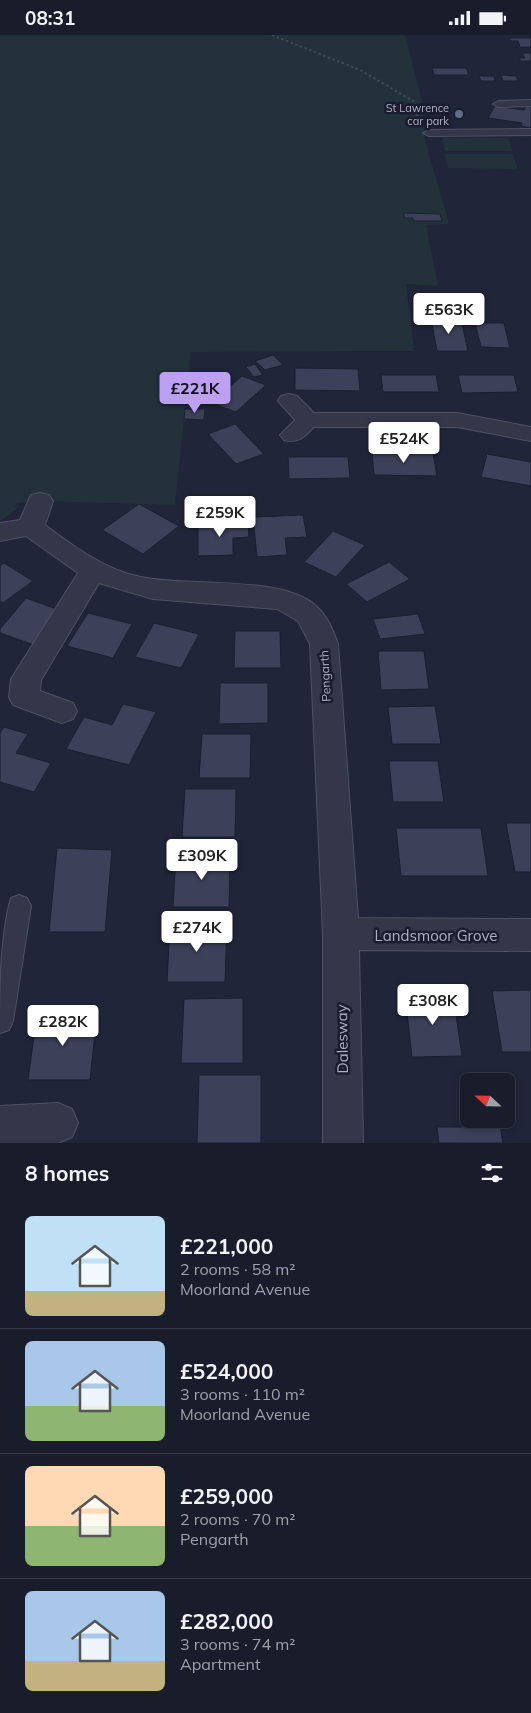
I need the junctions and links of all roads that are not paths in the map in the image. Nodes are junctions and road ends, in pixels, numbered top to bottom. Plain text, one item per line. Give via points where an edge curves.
1 (498, 103) dead end
2 (531, 103) edge
3 (429, 133) road end
4 (531, 133) edge
5 (289, 401) dead end
6 (531, 434) edge
7 (0, 532) edge
8 (93, 571) junction
9 (62, 711) dead end
10 (19, 906) dead end
11 (340, 934) junction
12 (531, 935) edge
13 (0, 1021) edge
14 (58, 1123) dead end
15 (0, 1126) edge
16 (343, 1143) edge

1 - 2 lane
3 - 4 lane
5 - 6 street via 300,427 457,420
7 - 8 street, Pengarth via 35,514 69,558
8 - 9 street via 26,679 24,697
8 - 11 street, Pengarth via 164,591 270,597 298,607 316,623 324,644
10 - 13 lane
11 - 12 street, Landsmoor Grove
11 - 16 street, Dalesway
14 - 15 street

